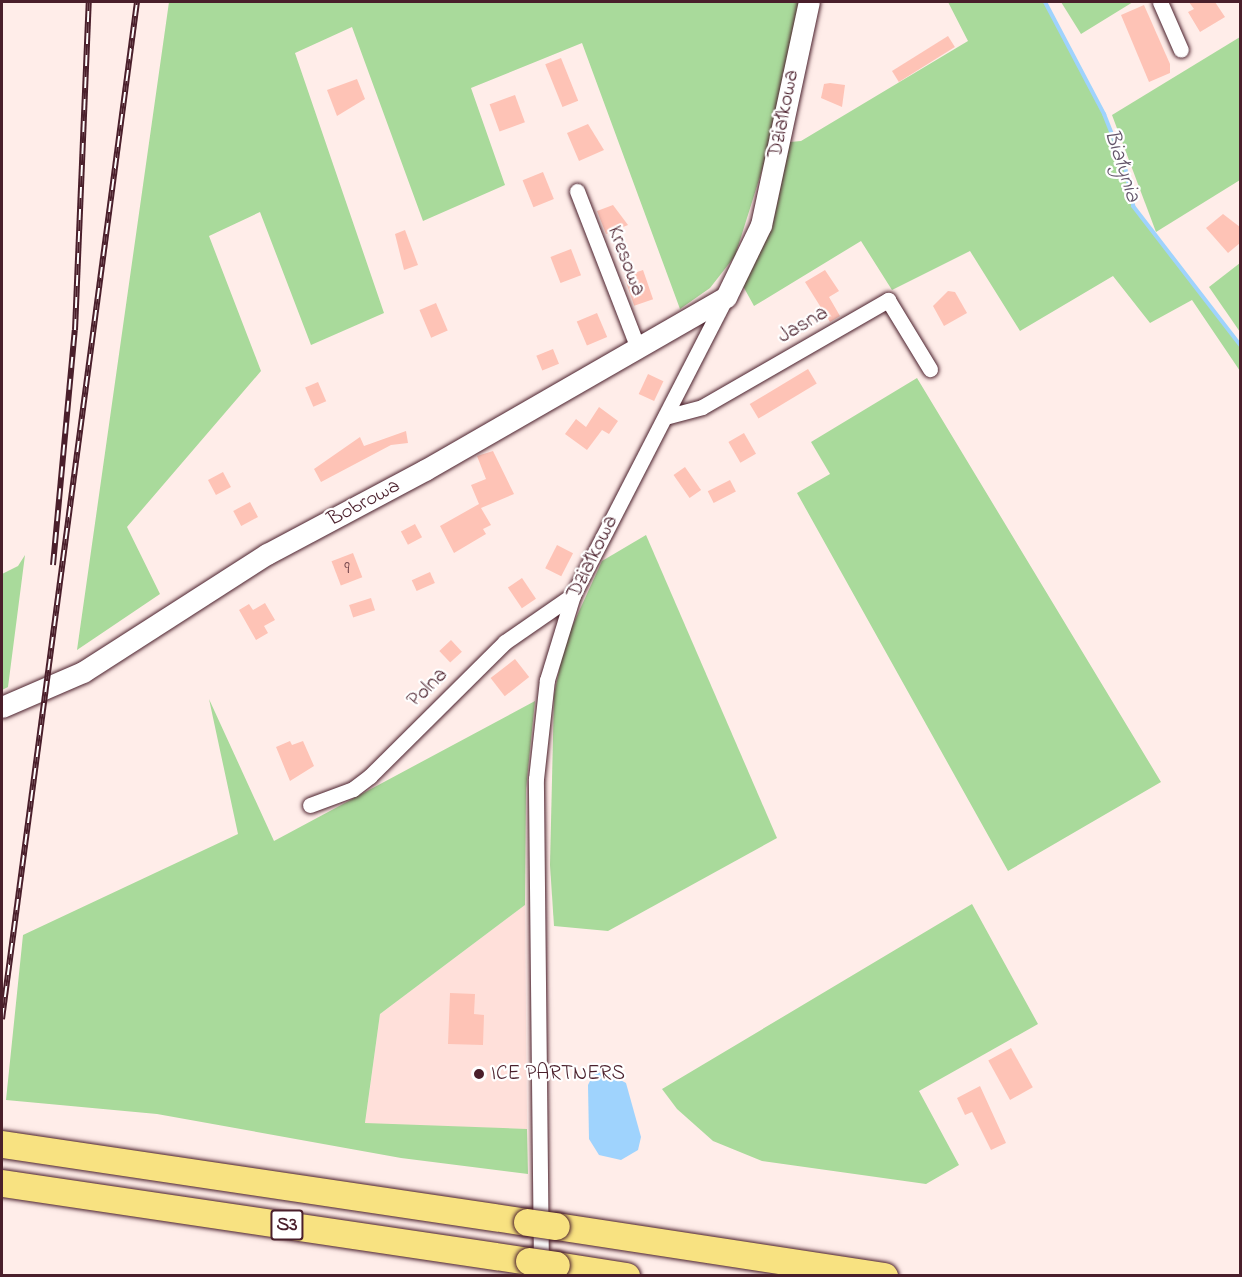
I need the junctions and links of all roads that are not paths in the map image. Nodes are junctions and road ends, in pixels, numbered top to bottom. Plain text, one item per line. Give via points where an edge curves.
1 (809, 2) edge
2 (1160, 2) edge
3 (1181, 50) dead end
4 (577, 191) dead end
5 (726, 297) junction
6 (637, 346) junction
7 (930, 369) dead end
8 (665, 417) junction
9 (573, 595) junction
10 (2, 707) edge
11 (310, 805) dead end
12 (2, 1144) edge
13 (2, 1183) edge
14 (542, 1267) edge
15 (626, 1275) edge
16 (884, 1275) edge

1 - 5 street, Działkowa via 761,225
2 - 3 street
4 - 6 street, Kresowa
5 - 6 street, Bobrowa
5 - 8 street, Działkowa
6 - 10 street, Bobrowa via 425,470 267,554 83,672
7 - 8 street, Jasna via 888,300 702,407
8 - 9 street, Działkowa
9 - 11 street, Polna via 505,642 370,776 353,789
9 - 14 street, Działkowa via 547,680 536,779 537,1149
12 - 16 highway, S3, bridge
13 - 14 highway, S3
14 - 15 highway, S3

